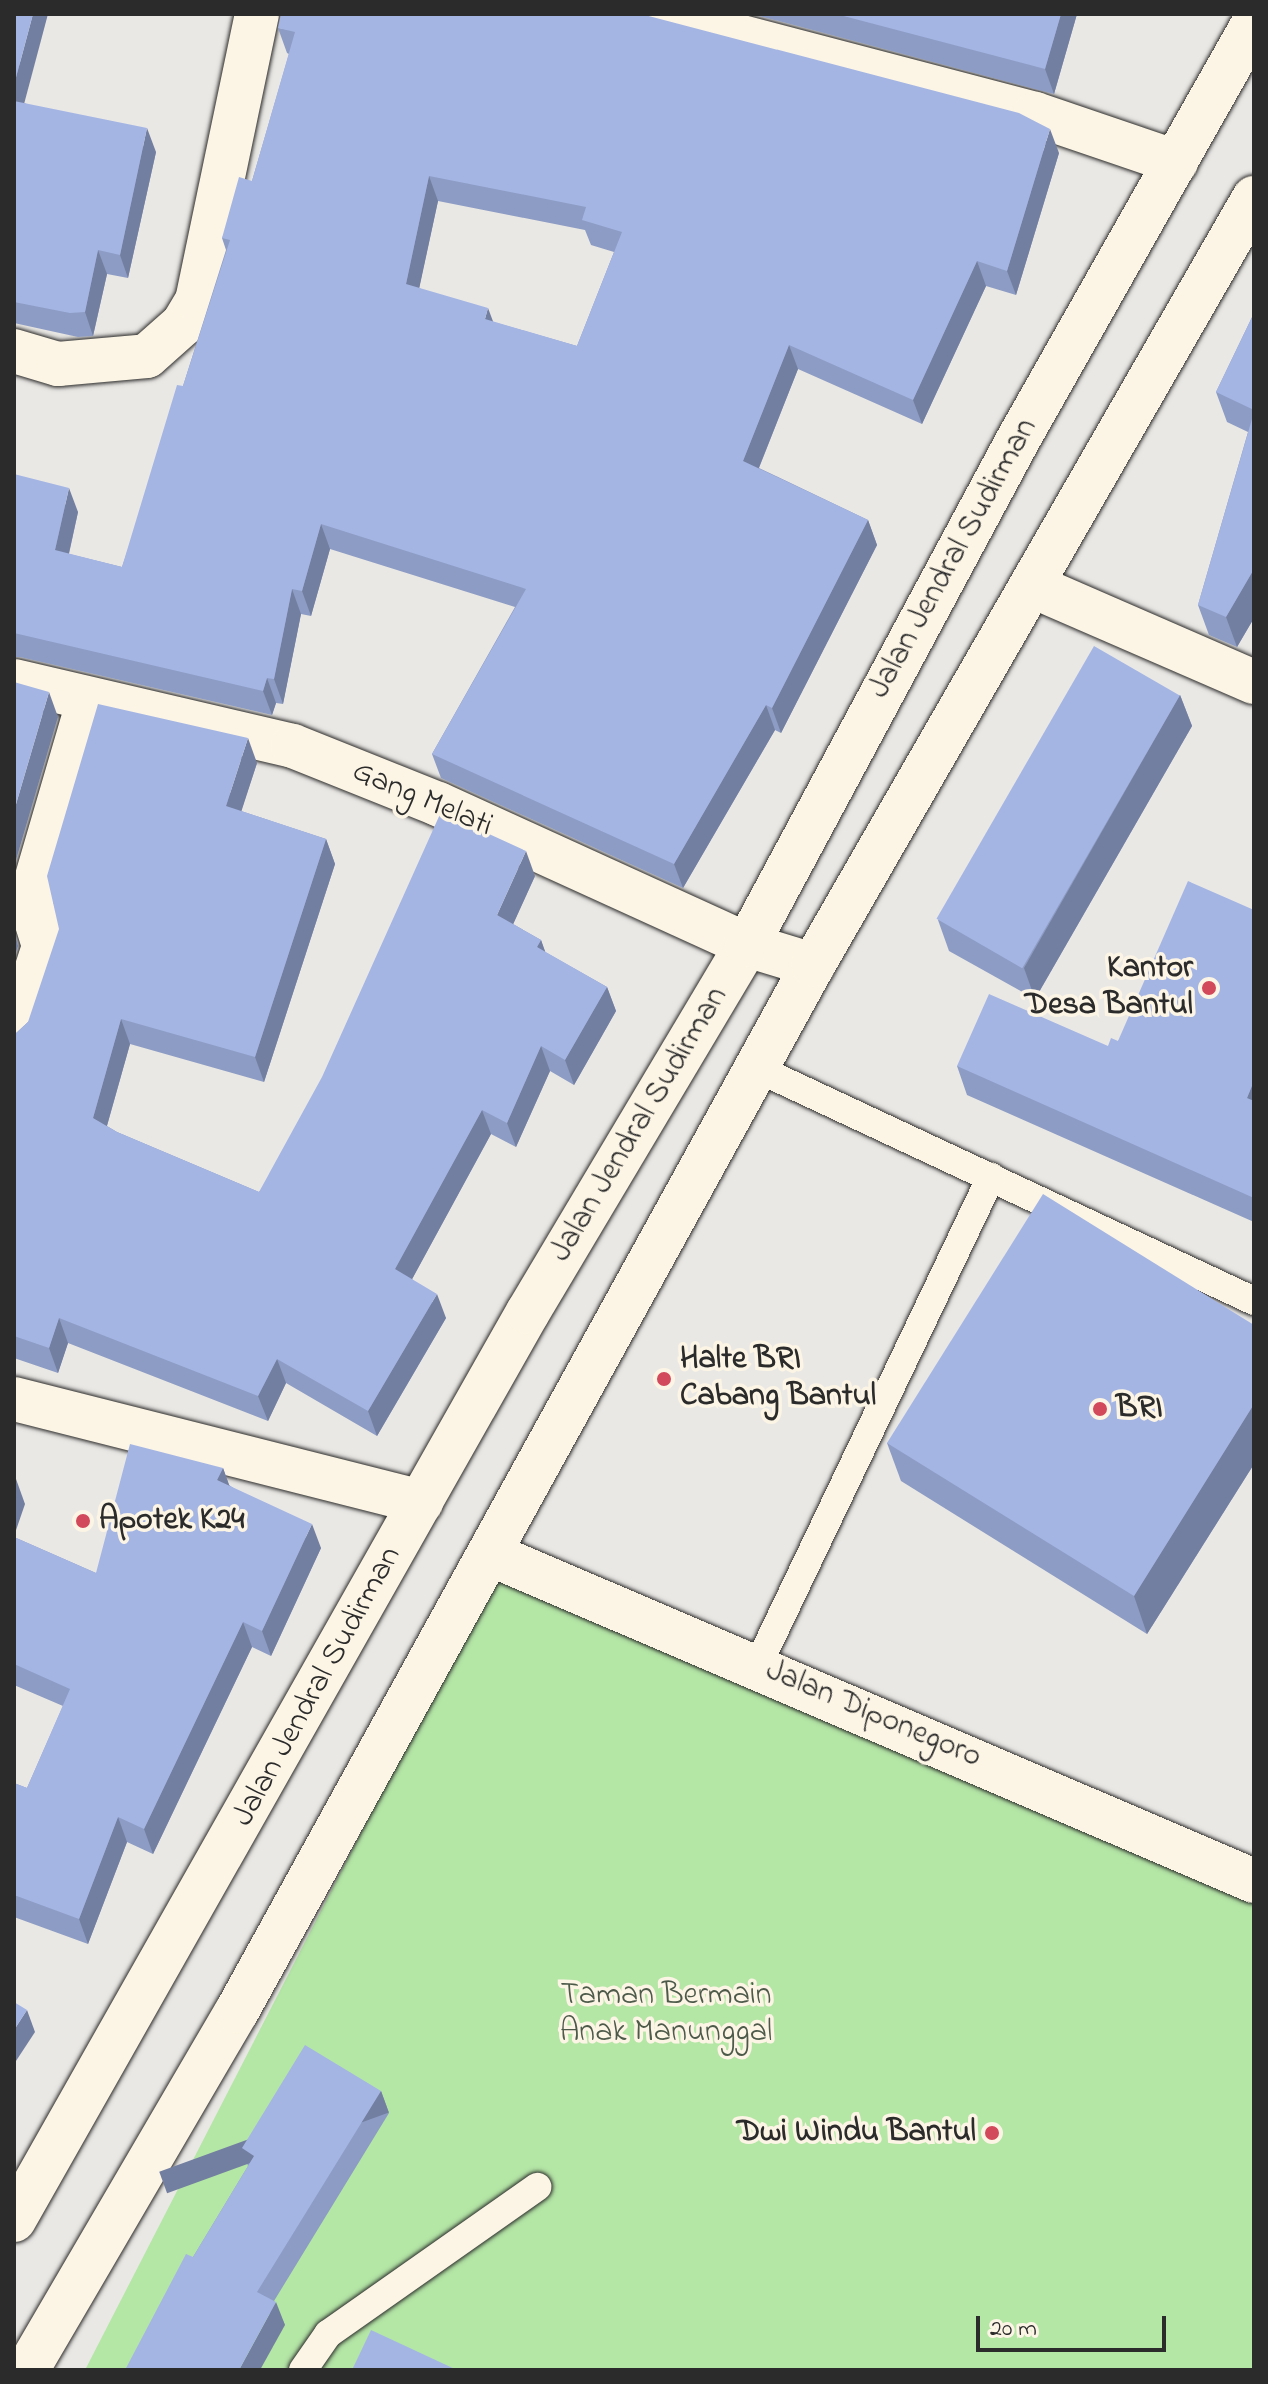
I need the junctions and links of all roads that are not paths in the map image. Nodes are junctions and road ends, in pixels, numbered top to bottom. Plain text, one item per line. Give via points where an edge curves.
1 (257, 14) edge
2 (654, 14) edge
3 (1254, 23) edge
4 (1176, 162) junction
5 (1254, 198) edge
6 (14, 351) edge
7 (1033, 586) junction
8 (14, 681) edge
9 (1254, 682) edge
10 (89, 699) junction
11 (747, 945) junction
12 (813, 965) junction
13 (14, 1038) edge
14 (756, 1068) junction
15 (991, 1177) junction
16 (1254, 1301) edge
17 (14, 1399) edge
18 (421, 1502) junction
19 (490, 1554) junction
20 (758, 1665) junction
21 (1254, 1881) edge
22 (537, 2187) dead end
23 (14, 2220) edge
24 (27, 2370) edge
25 (303, 2370) edge

1 - 6 main road via 197,301 183,324 147,356 58,364
2 - 4 main road via 1035,114
3 - 4 main road, Jalan Jendral Sudirman
4 - 11 main road, Jalan Jendral Sudirman via 1012,451
5 - 7 main road
7 - 9 main road
7 - 12 main road
8 - 10 main road, Gang Melati
10 - 11 main road, Gang Melati via 293,746 438,804
10 - 13 main road via 30,901 44,946
11 - 12 main road, Gang Melati
11 - 18 main road, Jalan Jendral Sudirman
12 - 14 main road
14 - 15 lane
14 - 19 main road
15 - 16 lane
15 - 20 lane
17 - 18 main road
18 - 23 main road, Jalan Jendral Sudirman
19 - 20 main road, Jalan Diponegoro
19 - 24 main road via 237,2011
20 - 21 main road, Jalan Diponegoro
22 - 25 lane via 328,2334

